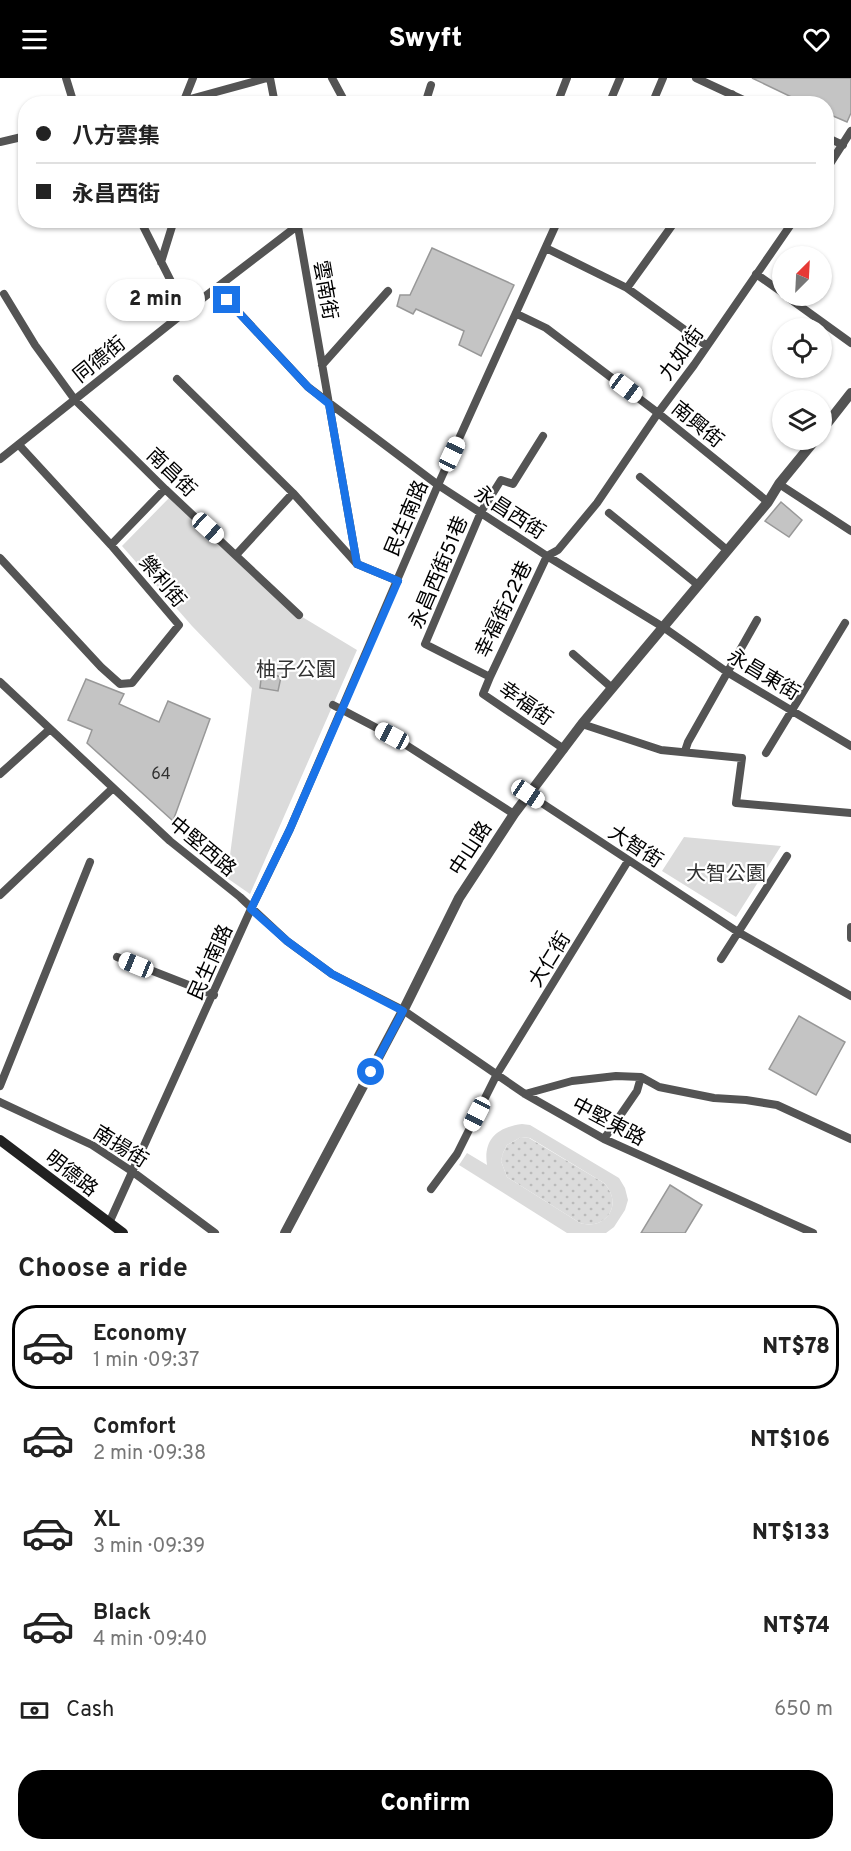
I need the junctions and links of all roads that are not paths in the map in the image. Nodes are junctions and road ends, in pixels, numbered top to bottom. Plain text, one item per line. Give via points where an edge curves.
1 (66, 78) edge
2 (192, 78) edge
3 (269, 78) edge
4 (332, 78) edge
5 (567, 78) edge
6 (620, 78) edge
7 (663, 78) edge
8 (696, 78) edge
9 (431, 85) dead end
10 (210, 94) joint
11 (72, 96) edge
12 (186, 96) edge
13 (204, 96) edge
14 (273, 96) edge
15 (342, 96) edge
16 (428, 96) edge
17 (560, 96) edge
18 (612, 96) edge
19 (655, 96) edge
20 (725, 96) edge
21 (851, 131) edge
22 (18, 138) edge
23 (834, 141) edge
24 (0, 142) edge
25 (843, 145) junction
26 (834, 158) edge
27 (145, 228) edge
28 (171, 228) edge
29 (293, 228) edge
30 (301, 228) edge
31 (555, 228) edge
32 (670, 228) edge
33 (787, 228) edge
34 (546, 248) junction
35 (160, 262) junction
36 (756, 274) junction
37 (772, 285) edge
38 (627, 288) junction
39 (217, 289) junction
40 (388, 291) dead end
41 (4, 294) dead end
42 (800, 306) edge
43 (186, 311) junction
44 (517, 314) junction
45 (851, 343) edge
46 (707, 346) junction
47 (322, 365) junction
48 (177, 379) dead end
49 (851, 393) edge
50 (75, 400) junction
51 (329, 404) junction
52 (658, 412) junction
53 (832, 417) edge
54 (543, 436) dead end
55 (20, 445) junction
56 (807, 450) edge
57 (0, 459) edge
58 (640, 477) dead end
59 (779, 484) junction
60 (438, 485) junction
61 (165, 489) junction
62 (293, 493) junction
63 (768, 502) junction
64 (481, 512) junction
65 (609, 513) dead end
66 (851, 531) edge
67 (111, 545) junction
68 (727, 550) junction
69 (236, 555) junction
70 (547, 556) junction
71 (0, 558) edge
72 (357, 564) junction
73 (398, 581) junction
74 (698, 585) junction
75 (299, 615) dead end
76 (757, 620) dead end
77 (845, 623) dead end
78 (663, 627) junction
79 (425, 644) joint
80 (573, 654) dead end
81 (727, 672) junction
82 (490, 676) junction
83 (0, 682) edge
84 (612, 688) junction
85 (337, 707) junction
86 (792, 710) junction
87 (582, 724) junction
88 (50, 729) junction
89 (851, 746) edge
90 (564, 749) junction
91 (686, 752) junction
92 (766, 753) dead end
93 (0, 774) edge
94 (113, 788) junction
95 (528, 794) junction
96 (851, 813) edge
97 (514, 814) junction
98 (787, 855) dead end
99 (628, 861) junction
100 (90, 862) dead end
101 (0, 895) edge
102 (251, 909) junction
103 (851, 927) edge
104 (738, 932) junction
105 (851, 938) edge
106 (117, 957) dead end
107 (721, 959) dead end
108 (214, 995) junction
109 (851, 996) edge
110 (403, 1011) junction
111 (497, 1074) junction
112 (641, 1077) junction
113 (0, 1086) edge
114 (525, 1094) junction
115 (0, 1102) edge
116 (604, 1139) junction
117 (851, 1139) edge
118 (0, 1140) edge
119 (133, 1172) junction
120 (431, 1189) dead end
121 (110, 1223) junction
122 (123, 1233) edge
123 (215, 1233) edge
124 (285, 1233) edge
125 (813, 1233) edge

1 - 11 street
2 - 12 street
3 - 10 street
3 - 14 street
4 - 15 street
5 - 17 street
6 - 18 street
7 - 19 street
8 - 20 street
9 - 16 street
10 - 13 street
21 - 25 street
22 - 24 street
23 - 25 street
25 - 26 street
27 - 35 street
28 - 35 street
29 - 39 street, 同德街
30 - 47 street, 雲南街
31 - 34 street, 民生南路
32 - 38 street
33 - 36 street, 九如街
34 - 38 street
34 - 44 street, 民生南路
35 - 43 street
36 - 37 street
36 - 46 street, 九如街
38 - 46 street
39 - 43 street, 同德街
39 - 51 street, 永昌西街 via 308,387
40 - 47 street, 雲南街
41 - 50 street, 南昌街
42 - 45 street
43 - 50 street, 同德街
44 - 52 street, 南興街 via 546,328
44 - 60 street, 民生南路
46 - 52 street, 九如街
47 - 51 street, 雲南街
48 - 62 street
49 - 53 street
50 - 55 street, 同德街
50 - 61 street, 南昌街
51 - 60 street, 永昌西街
51 - 72 street, 雲南街
52 - 63 street, 南興街
52 - 70 street, 九如街 via 597,503 558,550
54 - 64 street, 永昌西街51巷 via 513,484 501,480
55 - 57 street, 同德街
55 - 67 street, 樂利街
56 - 59 street, 中山路
58 - 68 street
59 - 63 street, 中山路
59 - 66 street
60 - 64 street, 永昌西街
60 - 73 street, 民生南路
61 - 67 street
61 - 69 street, 南昌街
62 - 69 street
62 - 72 street
63 - 68 street, 中山路
64 - 70 street, 永昌西街
64 - 79 street, 永昌西街51巷
65 - 74 street
67 - 71 street, 樂利街 via 179,625 132,683 120,684 114,679
68 - 74 street, 中山路
69 - 75 street, 南昌街
70 - 78 street, 永昌西街
70 - 82 street, 幸福街22巷
72 - 73 street
73 - 85 street, 民生南路
74 - 78 street, 中山路
76 - 81 street
77 - 86 street
78 - 81 street, 永昌東街
78 - 84 street, 中山路
79 - 82 street, 幸福街
80 - 84 street
81 - 86 street, 永昌東街
81 - 91 street
82 - 90 street, 幸福街 via 483,694
83 - 88 street, 中堅西路
84 - 87 street, 中山路
85 - 97 street via 392,736
85 - 102 street, 民生南路 via 290,829
86 - 89 street, 永昌東街
86 - 92 street
87 - 90 street, 中山路
87 - 91 street via 661,750
88 - 93 street
88 - 94 street, 中堅西路
90 - 95 street, 中山路
91 - 96 street via 742,758 736,803
94 - 101 street
94 - 102 street, 中堅西路 via 170,842
95 - 97 street, 中山路
95 - 99 street, 大智街
97 - 110 street, 中山路 via 459,898
98 - 104 street
99 - 104 street, 大智街
99 - 111 street, 大仁街
100 - 113 street
102 - 108 street, 民生南路
102 - 110 street, 中堅西路 via 332,974
103 - 105 street
104 - 107 street
104 - 109 street, 大智街
106 - 108 street
108 - 119 street, 民生南路
110 - 111 street, 中堅東路
110 - 124 street, 中山路
111 - 114 street, 中堅東路
111 - 120 street, 大仁街 via 457,1154
112 - 114 street via 572,1081
112 - 116 street via 637,1091
112 - 117 street via 659,1087 777,1105
114 - 116 street, 中堅東路
115 - 119 street, 南揚街 via 92,1145
116 - 125 street, 中堅東路
118 - 121 main road, 明德路
119 - 121 street, 民生南路
119 - 123 street, 南揚街
121 - 122 main road, 明德路

